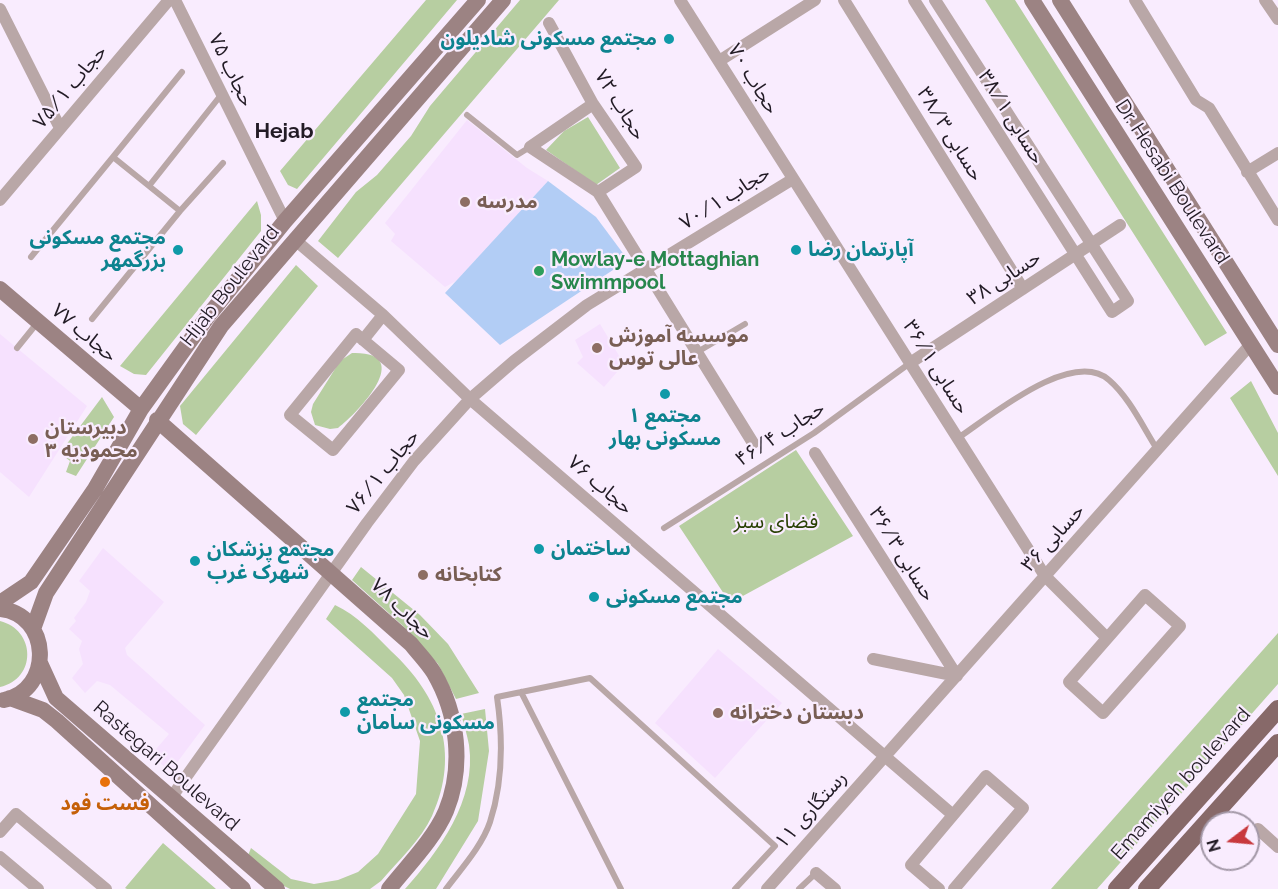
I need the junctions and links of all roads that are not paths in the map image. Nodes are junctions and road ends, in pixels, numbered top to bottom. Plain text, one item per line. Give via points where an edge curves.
1 (170, 0) edge
2 (175, 0) edge
3 (478, 0) edge
4 (503, 0) edge
5 (680, 0) edge
6 (814, 0) edge
7 (844, 0) edge
8 (914, 0) edge
9 (935, 0) edge
10 (1032, 0) edge
11 (1060, 0) edge
12 (1135, 0) edge
13 (1265, 0) edge
14 (0, 9) edge
15 (1278, 20) edge
16 (549, 23) dead end
17 (719, 61) junction
18 (182, 72) dead end
19 (1117, 92) junction
20 (221, 94) junction
21 (594, 104) junction
22 (1097, 104) junction
23 (467, 115) dead end
24 (60, 128) junction
25 (366, 131) junction
26 (380, 145) junction
27 (530, 147) junction
28 (1278, 153) edge
29 (113, 157) junction
30 (223, 163) dead end
31 (1247, 172) junction
32 (793, 179) junction
33 (149, 186) junction
34 (598, 192) junction
35 (0, 200) edge
36 (180, 211) junction
37 (1278, 220) edge
38 (285, 221) junction
39 (1120, 225) dead end
40 (294, 238) junction
41 (1092, 244) junction
42 (1076, 254) junction
43 (32, 257) dead end
44 (648, 269) junction
45 (0, 289) edge
46 (1023, 289) junction
47 (383, 315) junction
48 (92, 319) dead end
49 (38, 322) junction
50 (745, 324) dead end
51 (363, 340) junction
52 (1251, 344) junction
53 (1278, 345) edge
54 (17, 348) dead end
55 (699, 351) junction
56 (910, 363) junction
57 (1278, 387) edge
58 (470, 399) junction
59 (141, 409) junction
60 (157, 420) junction
61 (958, 438) junction
62 (753, 443) dead end
63 (1158, 449) junction
64 (815, 453) dead end
65 (664, 528) dead end
66 (333, 573) junction
67 (1045, 576) junction
68 (0, 603) edge
69 (0, 609) edge
70 (33, 629) junction
71 (1107, 638) junction
72 (873, 659) dead end
73 (40, 663) junction
74 (957, 676) junction
75 (521, 692) junction
76 (5, 699) edge
77 (1278, 709) edge
78 (1278, 743) edge
79 (884, 757) junction
80 (171, 798) junction
81 (953, 815) junction
82 (1260, 831) edge
83 (0, 832) edge
84 (1278, 847) edge
85 (0, 857) edge
86 (816, 873) joint
87 (38, 889) edge
88 (106, 889) edge
89 (243, 889) edge
90 (277, 889) edge
91 (389, 889) edge
92 (446, 889) edge
93 (621, 889) edge
94 (735, 889) edge
95 (767, 889) edge
96 (799, 889) edge
97 (835, 889) edge
98 (939, 889) edge
99 (954, 889) edge
100 (1117, 889) edge
101 (1148, 889) edge

1 - 24 street, حجاب ۷۵/۱
2 - 20 street, حجاب ۷۵
3 - 25 main road, Hijab Boulevard
4 - 26 main road, Hijab Boulevard
5 - 17 street, حجاب ۷۰
6 - 17 street
7 - 46 street, حسابی ۳۸/۳
8 - 42 street, حسابی ۳۸/۱
9 - 41 street, حسابی ۳۸/۱
10 - 22 main road, Dr. Hesabi Boulevard
11 - 19 main road, Dr. Hesabi Boulevard
12 - 31 street via 1196,100 1207,104
13 - 15 street
14 - 24 street
16 - 21 street, حجاب ۷۲
17 - 32 street, حجاب ۷۰
18 - 29 lane
19 - 22 main road
19 - 53 main road, Dr. Hesabi Boulevard
20 - 33 lane
20 - 38 street, حجاب ۷۵
21 - 27 street
21 - 34 street, حجاب ۷۲ via 636,167
22 - 52 main road, Dr. Hesabi Boulevard
23 - 27 lane via 517,155
24 - 35 street, حجاب ۷۵/۱
25 - 26 main road
25 - 38 main road, Hijab Boulevard
26 - 40 main road, Hijab Boulevard
27 - 34 street
28 - 31 street
29 - 33 lane
29 - 43 lane
30 - 36 lane
31 - 37 street
32 - 44 street, حجاب ۷۰/۱
32 - 56 street, حسابی ۳۶/۱
33 - 36 lane
34 - 44 street
36 - 48 lane
38 - 59 main road, Hijab Boulevard via 208,315
39 - 41 street, حسابی ۳۸
40 - 47 street, حجاب ۷۶
40 - 60 main road, Hijab Boulevard via 221,326
41 - 42 street, حسابی ۳۸
41 - 42 street, حسابی ۳۸/۱ via 1128,301 1112,312
42 - 46 street, حسابی ۳۸
44 - 55 street
44 - 58 street, حجاب ۷۰/۱ via 586,304
45 - 49 main road, حجاب ۷۷
46 - 56 street, حسابی ۳۸
47 - 51 street
47 - 58 street, حجاب ۷۶
49 - 54 lane
49 - 59 main road, حجاب ۷۷
50 - 55 lane
51 - 51 street via 356,334 290,415 333,450 399,370
52 - 57 main road, Dr. Hesabi Boulevard
52 - 63 street, حسابی ۳۶
55 - 62 street
56 - 61 street, حسابی ۳۶/۱
56 - 65 lane, حجاب ۴۶/۴ via 814,433
58 - 66 street, حجاب ۷۶/۱ via 414,460
58 - 79 street, حجاب ۷۶
59 - 68 main road, Hijab Boulevard via 95,489 31,582
60 - 66 main road, حجاب ۷۸
60 - 70 main road, Hijab Boulevard via 46,593
61 - 63 lane via 1044,382 1066,373 1091,370 1109,380
61 - 67 street, حسابی ۳۶/۱
63 - 67 street, حسابی ۳۶
64 - 74 street, حسابی ۳۶/۳
66 - 80 street, حجاب ۷۶/۱
66 - 91 main road, حجاب ۷۸ via 411,644 434,673 449,708 458,747 456,780 445,812
67 - 71 street, حسابی ۳۶/۱
67 - 74 street, حسابی ۳۶
69 - 70 main road via 15,613
70 - 73 main road, Rastegari Boulevard via 39,639
71 - 71 street via 1069,682 1103,713 1180,626 1145,595
72 - 74 street
73 - 76 main road via 30,685
73 - 80 main road, Rastegari Boulevard via 56,698
74 - 79 street, حسابی ۳۶
75 - 92 lane via 497,697 502,731 500,774 489,824
75 - 93 lane
75 - 94 lane via 590,678 775,846
76 - 89 main road, Rastegari Boulevard via 43,710 57,721
77 - 100 main road, Emamiyeh boulevard
78 - 101 main road
79 - 81 street, حجاب ۷۶
79 - 95 street, رستگاری ۱۱
80 - 90 main road, Rastegari Boulevard
81 - 98 street via 911,865
81 - 99 street via 986,776 1023,808
82 - 84 street
83 - 88 street via 16,814
85 - 87 street
86 - 96 lane
86 - 97 street

